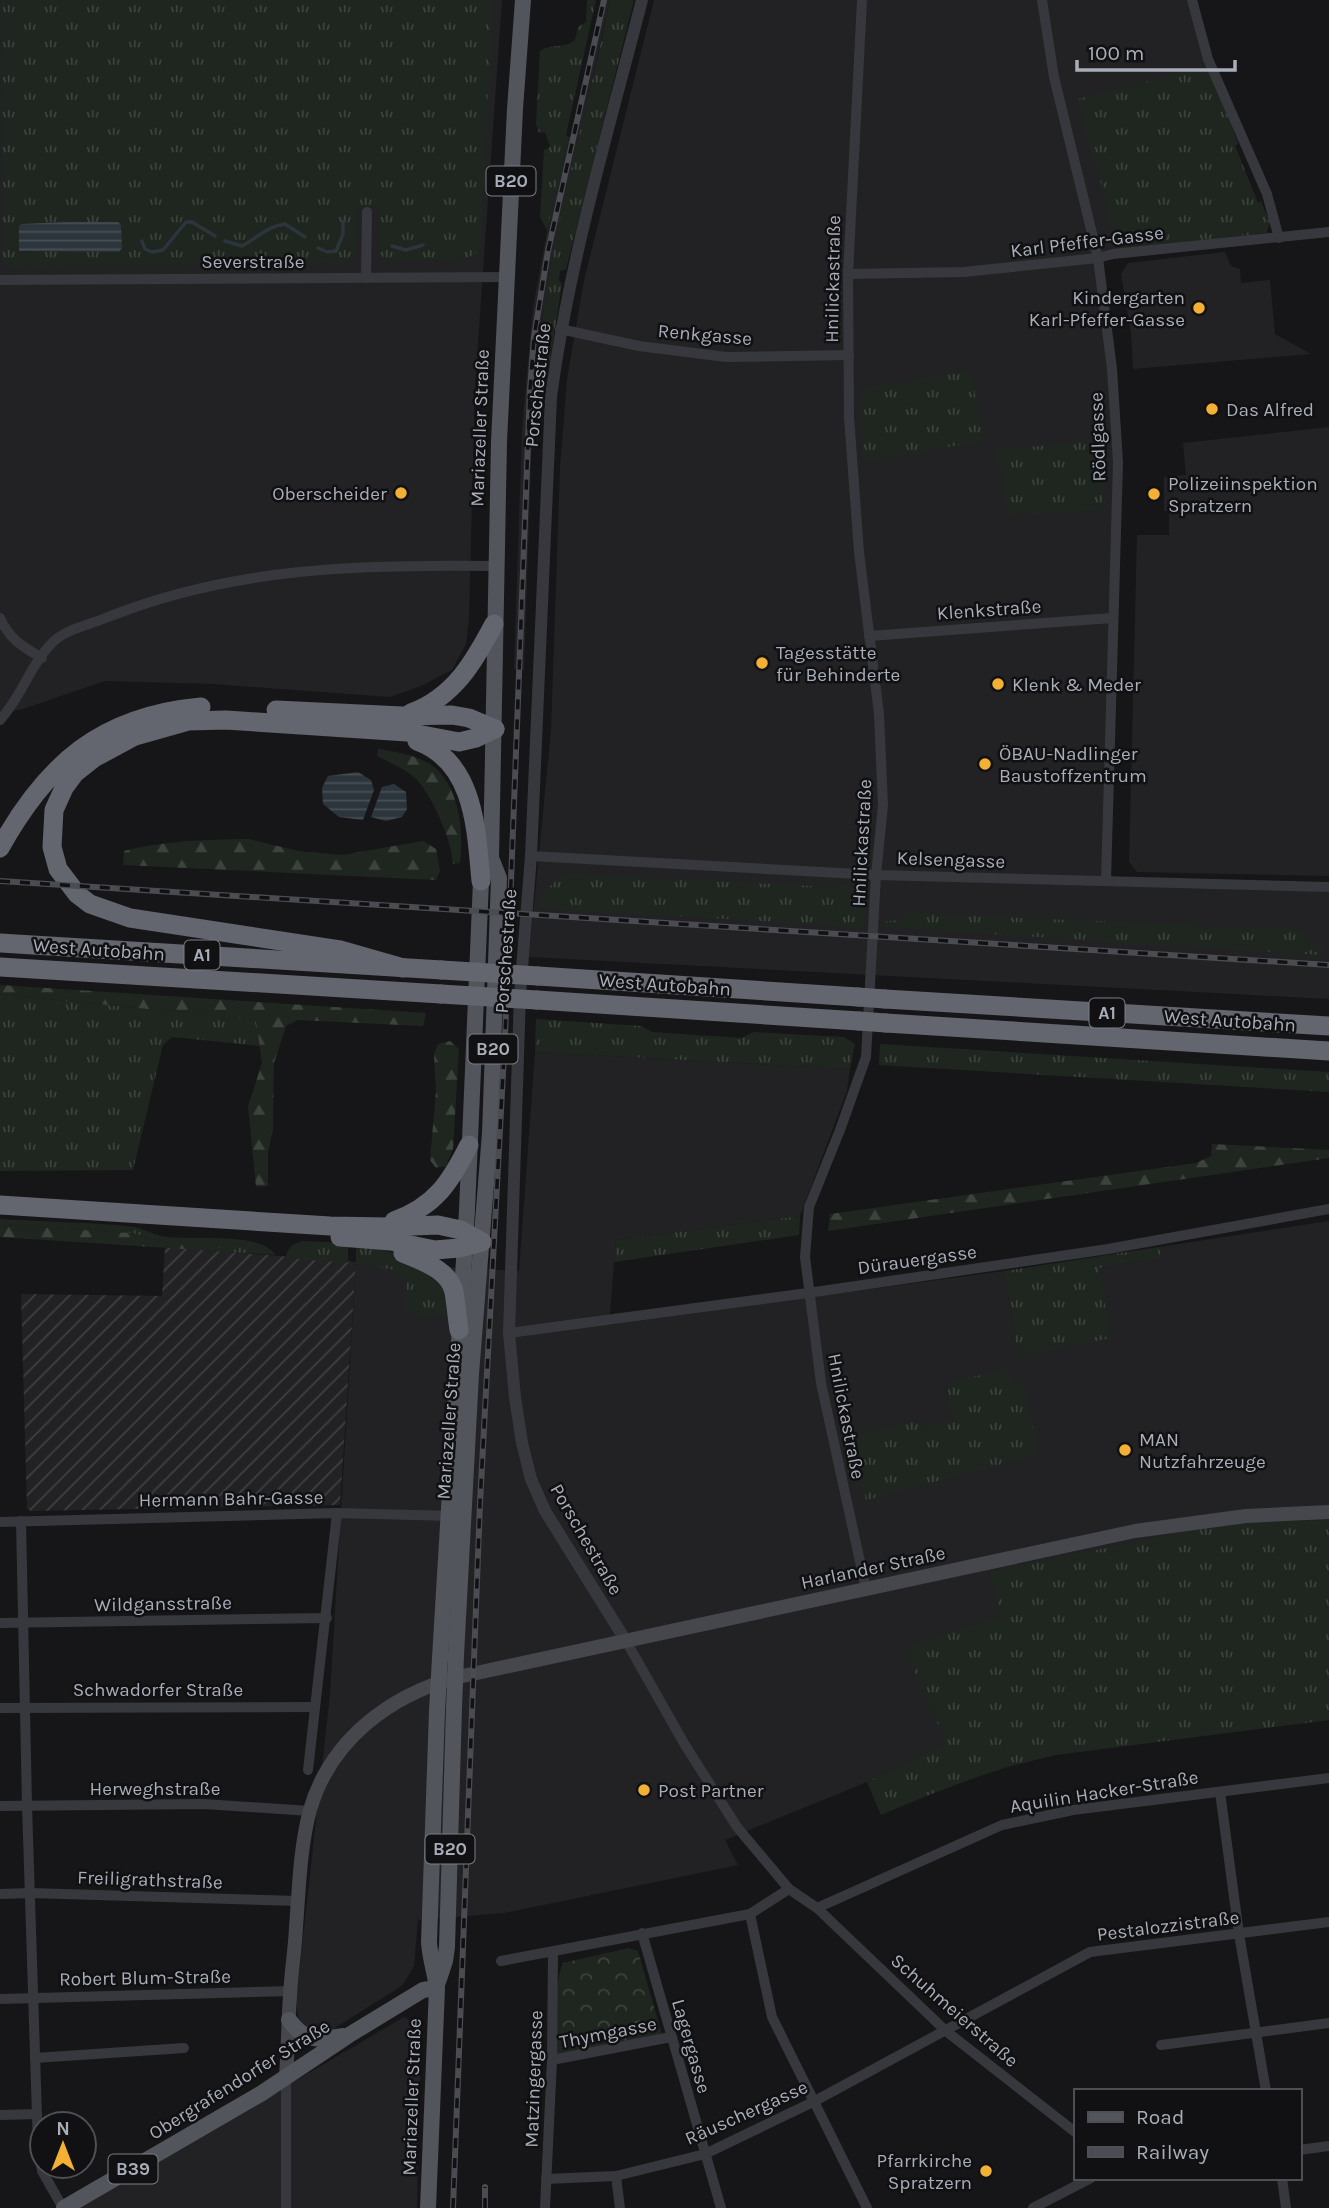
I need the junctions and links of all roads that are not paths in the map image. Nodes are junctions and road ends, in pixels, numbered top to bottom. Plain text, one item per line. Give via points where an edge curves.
1 (523, 0) edge
2 (642, 0) edge
3 (862, 0) edge
4 (1042, 0) edge
5 (1192, 0) edge
6 (367, 212) dead end
7 (1329, 232) edge
8 (1279, 238) junction
9 (1098, 258) junction
10 (848, 274) junction
11 (507, 277) junction
12 (366, 278) junction
13 (0, 280) edge
14 (560, 329) junction
15 (849, 355) junction
16 (496, 566) junction
17 (0, 618) edge
18 (1112, 618) junction
19 (494, 624) junction
20 (869, 636) junction
21 (42, 658) junction
22 (402, 716) junction
23 (0, 720) edge
24 (495, 729) junction
25 (383, 731) junction
26 (0, 848) edge
27 (531, 856) junction
28 (491, 858) junction
29 (876, 875) junction
30 (481, 881) junction
31 (1106, 881) junction
32 (1329, 887) edge
33 (0, 943) edge
34 (0, 967) edge
35 (403, 968) junction
36 (1329, 1027) edge
37 (1329, 1051) edge
38 (469, 1145) junction
39 (0, 1205) edge
40 (1329, 1209) edge
41 (0, 1216) edge
42 (375, 1234) junction
43 (471, 1241) junction
44 (808, 1293) junction
45 (459, 1330) junction
46 (509, 1333) junction
47 (1329, 1512) edge
48 (337, 1513) junction
49 (455, 1516) junction
50 (21, 1521) junction
51 (0, 1522) edge
52 (866, 1590) junction
53 (327, 1618) junction
54 (23, 1622) junction
55 (0, 1623) edge
56 (626, 1641) junction
57 (25, 1707) junction
58 (315, 1707) junction
59 (0, 1708) edge
60 (309, 1770) dead end
61 (1329, 1778) edge
62 (1220, 1792) junction
63 (27, 1805) junction
64 (0, 1806) edge
65 (310, 1811) junction
66 (789, 1889) junction
67 (30, 1893) junction
68 (0, 1894) edge
69 (298, 1901) junction
70 (817, 1908) junction
71 (750, 1914) junction
72 (1329, 1922) edge
73 (642, 1933) junction
74 (1239, 1934) junction
75 (553, 1952) junction
76 (501, 1961) dead end
77 (437, 1988) junction
78 (290, 1992) junction
79 (33, 1997) junction
80 (0, 1999) edge
81 (289, 2020) junction
82 (1329, 2023) edge
83 (946, 2031) junction
84 (1256, 2033) junction
85 (349, 2035) junction
86 (671, 2037) junction
87 (1161, 2045) dead end
88 (184, 2048) dead end
89 (35, 2057) junction
90 (552, 2060) junction
91 (286, 2076) junction
92 (1266, 2089) edge
93 (813, 2102) junction
94 (37, 2110) edge
95 (28, 2114) edge
96 (0, 2115) edge
97 (1074, 2131) edge
98 (1329, 2146) edge
99 (1301, 2150) edge
100 (705, 2154) junction
101 (616, 2176) junction
102 (546, 2179) junction
103 (47, 2180) edge
104 (1087, 2180) edge
105 (1282, 2180) edge
106 (64, 2208) edge
107 (286, 2208) edge
108 (428, 2208) edge
109 (545, 2208) edge
110 (620, 2208) edge
111 (721, 2208) edge
112 (867, 2208) edge
113 (1033, 2208) edge
114 (1286, 2208) edge

1 - 11 main road, Mariazeller Straße / B20
2 - 14 street, Porschestraße
3 - 10 street, Hnilickastraße
4 - 9 street, Rödlgasse via 1054,77
5 - 8 street via 1209,59 1267,194
6 - 12 street
7 - 8 street, Karl Pfeffer-Gasse
8 - 9 street, Karl Pfeffer-Gasse
9 - 10 street, Karl Pfeffer-Gasse via 964,272
9 - 18 street, Rödlgasse via 1118,462
10 - 15 street, Hnilickastraße
11 - 12 street, Severstraße
11 - 16 main road, Mariazeller Straße / B20
12 - 13 street, Severstraße
14 - 15 street, Renkgasse via 639,346 726,357
14 - 27 street, Porschestraße via 551,397
15 - 20 street, Hnilickastraße via 852,480
16 - 19 main road, Mariazeller Straße / B20
16 - 21 street via 356,566 214,584 148,601 63,636
17 - 21 street via 16,643
18 - 20 street, Klenkstraße
18 - 31 street, Rödlgasse
19 - 22 highway via 453,688 428,707
19 - 24 main road, Mariazeller Straße / B20
20 - 29 street, Hnilickastraße via 883,788
21 - 23 street
22 - 24 highway via 452,715
22 - 26 highway via 206,707 132,721 76,751 52,773
24 - 25 highway via 459,742
24 - 28 main road, Mariazeller Straße / B20
25 - 30 highway via 421,742 453,766 470,801
25 - 35 highway via 226,720 188,721 135,736 75,773 54,810 52,847 67,883 90,904 107,912 340,950
27 - 29 street, Kelsengasse
27 - 46 street, Porschestraße via 520,994
28 - 30 main road, Mariazeller Straße / B20
28 - 43 main road, Mariazeller Straße / B20 via 499,878 490,1133
29 - 31 street, Kelsengasse
29 - 44 street, Hnilickastraße via 866,1057 809,1207
30 - 38 main road, Mariazeller Straße / B20
31 - 32 street, Kelsengasse
33 - 35 highway, West Autobahn / A1
34 - 37 highway, West Autobahn / A1, bridge
35 - 36 highway, West Autobahn / A1, bridge
38 - 42 highway via 432,1201
38 - 43 main road, Mariazeller Straße / B20
39 - 42 highway
40 - 44 street, Dürauergasse via 1108,1249
41 - 42 highway
42 - 43 highway via 438,1225 461,1230
42 - 45 highway via 449,1280
43 - 45 main road, Mariazeller Straße / B20
43 - 49 main road, Mariazeller Straße / B20
44 - 46 street, Dürauergasse
44 - 52 street, Hnilickastraße via 821,1383
45 - 49 main road, Mariazeller Straße / B20
46 - 56 street, Porschestraße via 514,1397 531,1479 550,1520
47 - 52 main road, Harlander Straße via 1157,1527
48 - 49 street, Hermann Bahr-Gasse
48 - 50 street, Hermann Bahr-Gasse
48 - 53 street
49 - 77 main road, Mariazeller Straße / B20, bridge via 456,1655 447,1947
49 - 77 main road, Mariazeller Straße / B20, bridge via 439,1658 429,1942
50 - 51 street, Hermann Bahr-Gasse
50 - 54 street
52 - 56 main road, Harlander Straße
53 - 54 street, Wildgansstraße
53 - 58 street
54 - 55 street, Wildgansstraße
54 - 57 street
56 - 65 main road, Harlander Straße via 429,1686 389,1706 362,1726 331,1765
56 - 66 street, Porschestraße via 737,1827
57 - 58 street, Schwadorfer Straße
57 - 59 street, Schwadorfer Straße
57 - 63 street
58 - 60 street
61 - 62 street, Aquilin Hacker-Straße
62 - 70 street, Aquilin Hacker-Straße via 1073,1810 1002,1825
62 - 74 street
63 - 64 street, Herweghstraße
63 - 65 street, Herweghstraße via 204,1804
63 - 67 street
65 - 69 main road, Harlander Straße
66 - 70 street, Porschestraße
66 - 71 street
67 - 68 street, Freiligrathstraße
67 - 69 street, Freiligrathstraße
67 - 79 street
69 - 78 main road, Harlander Straße
70 - 83 street, Schuhmeierstraße
71 - 73 street
71 - 93 street via 772,2017
72 - 74 street, Pestalozzistraße
73 - 75 street
73 - 86 street, Lagergasse
74 - 83 street, Pestalozzistraße via 1090,1952
74 - 84 street
75 - 76 street
75 - 90 street, Matzingergasse
77 - 85 main road, Obergrafendorfer Straße / B39 via 423,1990
77 - 108 main road, Mariazeller Straße / B20
78 - 79 street, Robert Blum-Straße
78 - 81 main road, Harlander Straße
79 - 80 street, Robert Blum-Straße
79 - 89 street
81 - 85 main road via 307,2037
81 - 91 main road, Harlander Straße
82 - 84 street
83 - 93 street, Räuschergasse
83 - 97 street, Schuhmeierstraße
84 - 87 street
84 - 92 street
85 - 91 main road, Obergrafendorfer Straße / B39
86 - 90 street, Thymgasse
86 - 100 street, Lagergasse
88 - 89 street
89 - 94 street
90 - 102 street, Matzingergasse
91 - 106 main road, Obergrafendorfer Straße / B39
91 - 107 street
93 - 100 street, Räuschergasse
93 - 112 street
95 - 96 street
98 - 99 street
100 - 101 street, Räuschergasse
100 - 111 street, Lagergasse
101 - 102 street, Räuschergasse
101 - 110 street
102 - 109 street, Matzingergasse
103 - 106 street
104 - 113 street
105 - 114 street

